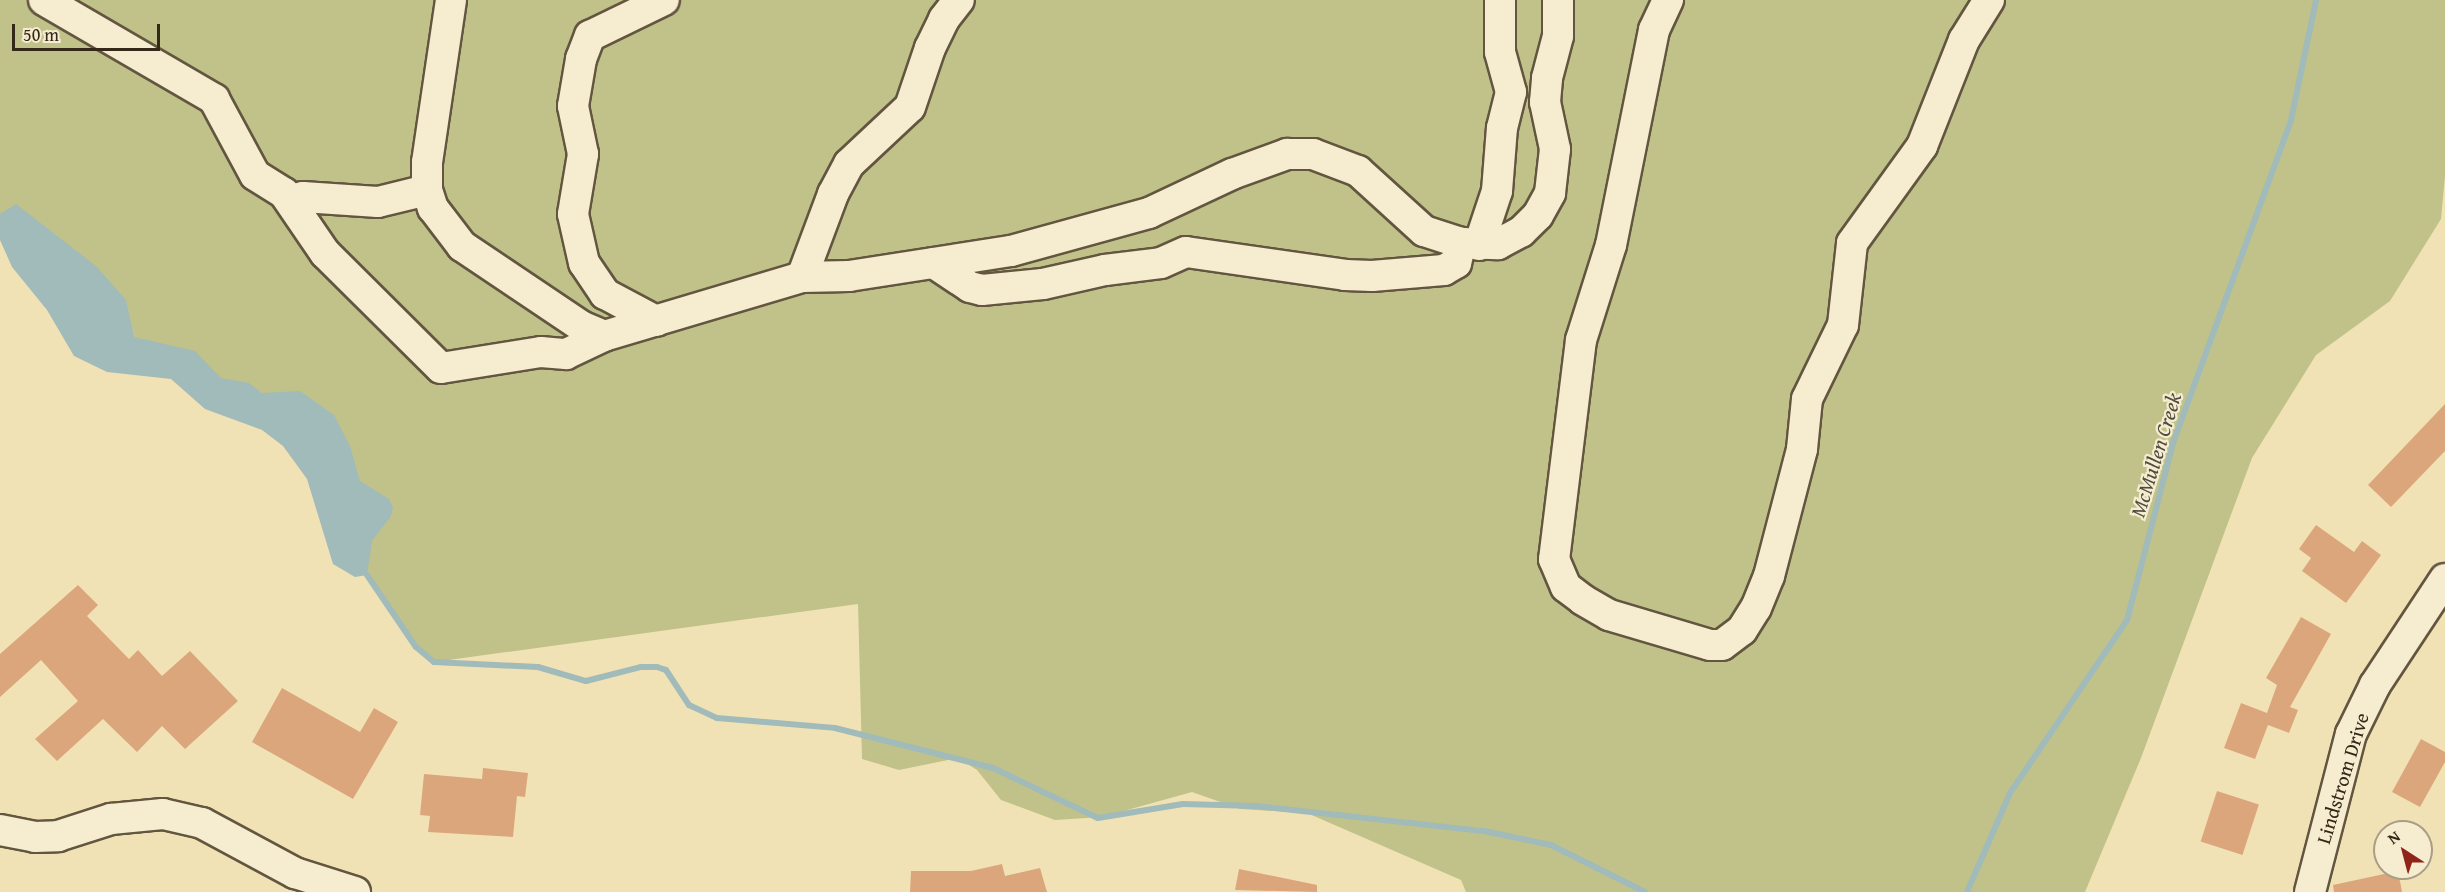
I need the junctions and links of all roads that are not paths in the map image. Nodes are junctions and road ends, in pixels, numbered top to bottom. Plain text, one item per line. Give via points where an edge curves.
1 (44, 0) edge
2 (451, 0) edge
3 (664, 0) edge
4 (959, 0) edge
5 (1500, 0) edge
6 (1558, 0) edge
7 (1578, 0) edge
8 (1668, 0) edge
9 (1989, 0) edge
10 (1558, 36) junction
11 (427, 190) junction
12 (291, 200) junction
13 (1470, 244) junction
14 (934, 263) junction
15 (802, 277) junction
16 (656, 321) junction
17 (604, 336) junction
18 (2445, 579) edge
19 (0, 830) edge
20 (355, 892) edge
21 (2310, 892) edge

1 - 12 street via 214,99 255,175
2 - 11 street via 427,162
3 - 16 street via 590,36 581,59 573,106 584,154 573,214 584,263 605,294
4 - 15 street via 930,48 910,107 849,164
5 - 13 street via 1500,52 1511,92 1502,128 1497,190
6 - 10 street
7 - 10 street
8 - 9 street via 1654,30 1611,245 1581,340 1554,559 1566,587 1609,615 1710,645 1722,645 1742,630 1769,576 1802,449 1807,399 1843,325 1852,243 1922,146 1964,40
10 - 13 street via 1546,90 1555,149 1550,193 1538,215 1521,232 1498,244
11 - 12 street via 378,202 303,197
11 - 17 street via 446,230 462,246 581,326
12 - 17 street via 325,253 441,368 541,352 566,354
13 - 14 street via 1456,263 1444,270 1345,276 1186,252 1161,263 1043,284 982,290 970,287
13 - 14 street via 1425,231 1358,171 1313,154 1287,154 1241,170 1149,213 1011,251
14 - 15 street via 849,276
15 - 16 street
16 - 17 street
18 - 21 street, Lindstrom Drive via 2375,685 2359,718 2340,773
19 - 20 street via 35,837 58,836 119,817 163,814 202,823 295,873

